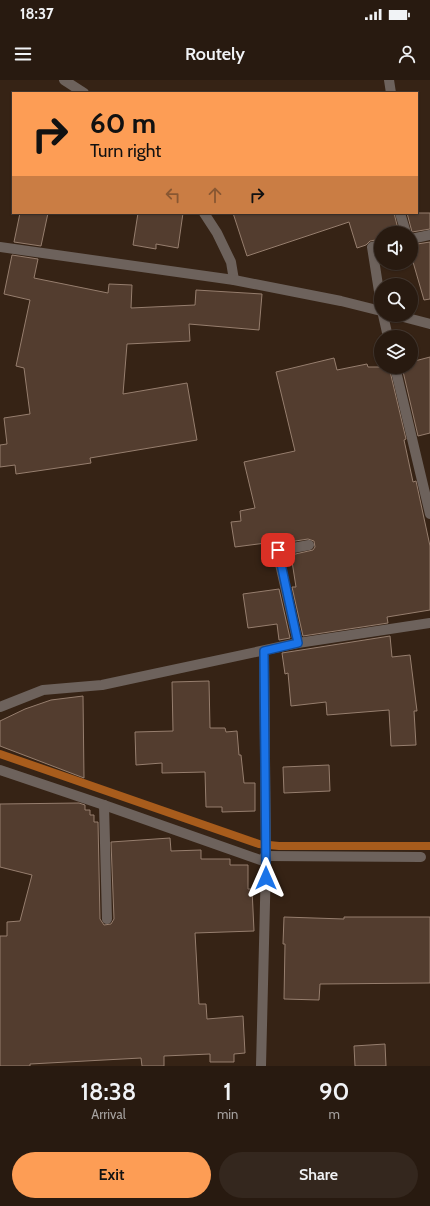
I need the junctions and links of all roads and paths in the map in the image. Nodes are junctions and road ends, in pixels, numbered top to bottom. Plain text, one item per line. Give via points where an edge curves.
1 (64, 80) edge
2 (389, 80) edge
3 (82, 92) edge
4 (391, 92) edge
5 (205, 214) edge
6 (400, 214) edge
7 (404, 226) edge
8 (430, 235) edge
9 (418, 238) edge
10 (374, 248) edge
11 (0, 249) edge
12 (374, 260) edge
13 (234, 280) junction
14 (374, 309) edge
15 (418, 321) edge
16 (430, 324) edge
17 (397, 374) edge
18 (430, 514) edge
19 (309, 545) dead end
20 (430, 623) edge
21 (298, 643) junction
22 (264, 651) junction
23 (0, 707) edge
24 (0, 770) edge
25 (104, 805) junction
26 (421, 857) dead end
27 (266, 859) junction
28 (107, 919) dead end
29 (261, 1066) edge

1 - 3 street
2 - 4 street
5 - 13 street via 232,262
6 - 7 street
8 - 9 street
10 - 12 street
11 - 13 street
13 - 14 street
15 - 16 street
17 - 18 street
19 - 21 street via 278,550
20 - 21 street
21 - 22 street
22 - 23 street via 102,685 43,690
22 - 27 street
24 - 25 street
25 - 27 street
25 - 28 street
26 - 27 street
27 - 29 street

